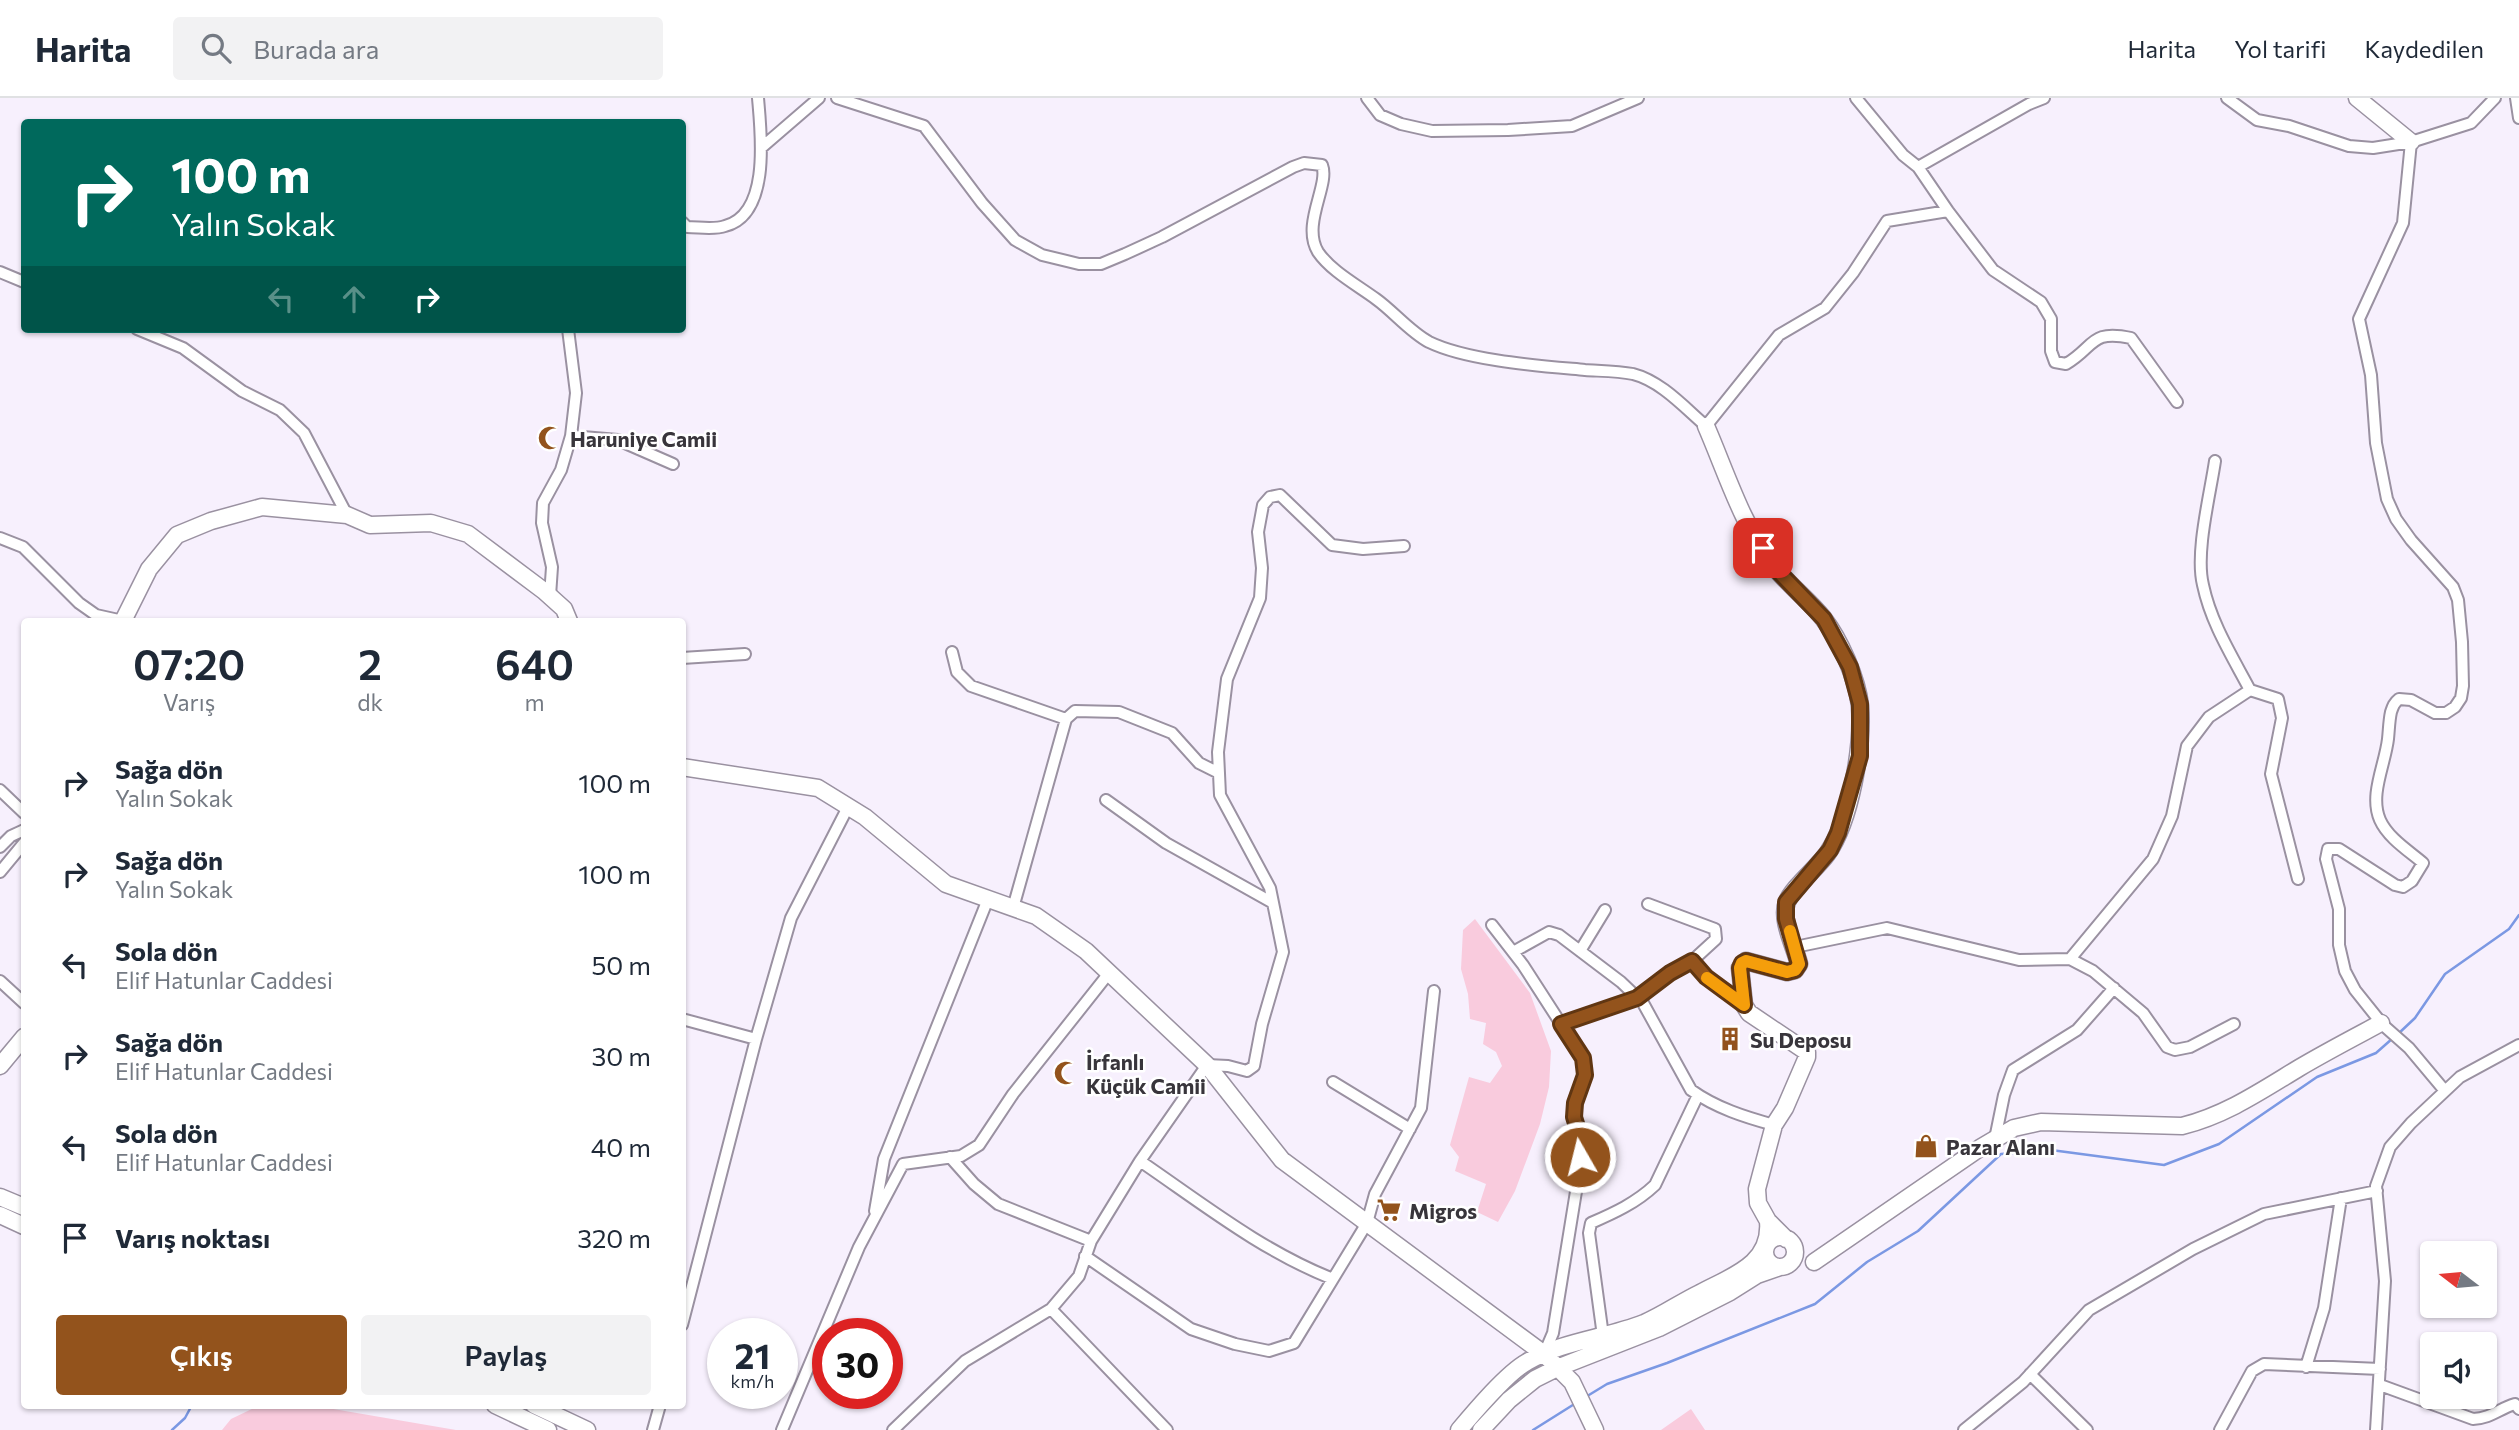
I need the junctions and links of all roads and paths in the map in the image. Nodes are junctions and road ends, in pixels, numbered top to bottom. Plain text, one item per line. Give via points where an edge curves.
1 (758, 98) edge
2 (819, 98) edge
3 (837, 98) edge
4 (1367, 98) edge
5 (1639, 98) edge
6 (1856, 98) edge
7 (2044, 98) edge
8 (2227, 98) edge
9 (2357, 98) edge
10 (2516, 98) edge
11 (2490, 100) edge
12 (2519, 118) edge
13 (2411, 142) junction
14 (761, 148) junction
15 (1918, 167) junction
16 (1948, 211) junction
17 (686, 226) edge
18 (0, 272) edge
19 (21, 281) edge
20 (147, 333) edge
21 (568, 333) edge
22 (2177, 402) dead end
23 (1706, 426) junction
24 (571, 436) junction
25 (2215, 461) dead end
26 (673, 464) dead end
27 (347, 516) junction
28 (0, 538) edge
29 (1404, 546) dead end
30 (551, 596) junction
31 (110, 618) edge
32 (124, 618) edge
33 (568, 618) edge
34 (953, 652) dead end
35 (745, 653) dead end
36 (686, 658) edge
37 (2250, 690) junction
38 (1066, 719) junction
39 (686, 768) edge
40 (1219, 773) junction
41 (0, 790) edge
42 (1106, 800) dead end
43 (848, 807) junction
44 (21, 810) edge
45 (21, 831) edge
46 (0, 847) edge
47 (21, 847) edge
48 (0, 872) edge
49 (2298, 879) dead end
50 (988, 899) junction
51 (1273, 903) junction
52 (1648, 904) dead end
53 (1013, 908) junction
54 (1605, 910) dead end
55 (1492, 925) dead end
56 (1795, 947) junction
57 (1580, 951) junction
58 (1513, 952) junction
59 (2070, 959) junction
60 (1692, 961) junction
61 (1109, 973) junction
62 (0, 981) edge
63 (2114, 988) junction
64 (1434, 991) dead end
65 (1637, 998) junction
66 (21, 1000) edge
67 (1744, 1005) junction
68 (686, 1020) edge
69 (1561, 1024) junction
70 (2234, 1024) dead end
71 (2384, 1026) junction
72 (756, 1039) junction
73 (21, 1041) edge
74 (2519, 1046) edge
75 (1208, 1065) junction
76 (0, 1066) edge
77 (1333, 1082) dead end
78 (2445, 1091) junction
79 (1698, 1095) junction
80 (1774, 1125) junction
81 (1410, 1129) junction
82 (1995, 1139) junction
83 (950, 1157) junction
84 (1140, 1161) junction
85 (2376, 1191) junction
86 (0, 1197) edge
87 (2341, 1198) junction
88 (21, 1207) edge
89 (0, 1215) edge
90 (873, 1220) junction
91 (1768, 1221) junction
92 (1367, 1223) junction
93 (21, 1225) edge
94 (1091, 1241) junction
95 (1790, 1245) junction
96 (1766, 1246) junction
97 (1085, 1256) junction
98 (1814, 1262) junction
99 (1783, 1267) junction
100 (1333, 1279) junction
101 (1051, 1309) junction
102 (686, 1310) edge
103 (1603, 1336) junction
104 (1544, 1354) junction
105 (2306, 1367) junction
106 (1557, 1368) junction
107 (2380, 1369) junction
108 (2030, 1374) junction
109 (2379, 1385) junction
110 (503, 1409) edge
111 (542, 1409) edge
112 (659, 1409) edge
113 (2519, 1409) edge
114 (548, 1430) edge
115 (587, 1430) edge
116 (653, 1430) edge
117 (782, 1430) edge
118 (893, 1430) edge
119 (1166, 1430) edge
120 (1459, 1430) edge
121 (1481, 1430) edge
122 (1595, 1430) edge
123 (1964, 1430) edge
124 (2087, 1430) edge
125 (2220, 1430) edge
126 (2376, 1430) edge

1 - 14 street
2 - 14 street
3 - 23 street via 924,126 1015,240 1042,255 1079,264 1101,264 1125,254 1293,167 1322,165 1325,173 1312,239 1319,253 1427,341 1454,352 1541,366 1633,374 1655,383
4 - 5 street via 1380,115 1432,131 1572,126
6 - 15 street
7 - 15 street
8 - 13 street via 2257,120 2348,146 2373,149
9 - 13 street
10 - 12 street
11 - 13 street via 2471,123
13 - 71 street via 2403,223 2359,318 2387,499 2411,540 2453,587 2461,628 2463,685 2461,698 2446,713 2399,699 2390,714 2377,809 2389,833 2423,863 2412,881 2403,887 2395,885 2339,849 2327,850 2345,971
14 - 17 street via 760,177 741,218 726,226
15 - 16 street
16 - 22 street via 1993,270 2040,302 2051,319 2055,362 2066,364 2098,338 2113,334 2131,338
16 - 23 street via 1887,221 1825,307 1779,335
18 - 19 street
20 - 27 street via 183,348 242,391 280,410 304,433
21 - 24 street via 576,393
23 - 56 street via 1744,515 1772,565 1824,619 1850,667 1860,704 1860,756 1838,833 1830,850 1786,902
24 - 26 street via 618,440
24 - 30 street via 561,470 543,503 542,523 552,566
25 - 37 street via 2201,560 2202,584 2217,628
27 - 30 street via 370,525 431,523 468,534
27 - 32 street via 262,508 177,535 149,569
28 - 31 street via 23,547 79,603
29 - 40 street via 1363,549 1332,545 1280,495 1270,496 1263,505 1258,532 1260,598 1227,679
30 - 33 street
34 - 38 street via 957,672 971,686
35 - 36 street
37 - 49 street via 2278,699 2282,718 2271,774
37 - 59 street via 2209,718 2187,746 2172,816 2153,859
38 - 40 street via 1075,710 1119,712 1172,733 1199,763
38 - 53 street
39 - 43 street via 818,788
40 - 51 street via 1220,795 1270,888
41 - 44 street
42 - 51 street via 1166,843
43 - 50 street via 946,884
43 - 72 street via 791,918
45 - 46 street
47 - 48 street
50 - 53 street
50 - 90 street via 884,1158
51 - 75 street via 1283,952 1254,1066 1247,1071
52 - 60 street via 1716,929 1716,939
53 - 61 street via 1036,916
54 - 57 street
55 - 58 street
56 - 59 street via 1887,928 2019,960
56 - 67 street via 1799,964 1795,970 1742,963
57 - 58 street via 1549,932
57 - 65 street
58 - 69 street
59 - 63 street
60 - 65 street
60 - 67 street
61 - 75 street
61 - 83 street via 1013,1094 979,1146
62 - 66 street
63 - 70 street via 2175,1050
63 - 82 street via 2077,1030 2013,1070
64 - 81 street via 1421,1108
65 - 69 street
65 - 79 street
67 - 80 street via 1758,1020 1807,1052
68 - 72 street
69 - 104 street via 1583,1058 1585,1075 1574,1117 1581,1140 1580,1173 1553,1333
71 - 78 street
71 - 82 street via 2200,1122 2182,1126 2040,1122 2014,1128
72 - 102 street
73 - 76 street
74 - 78 street via 2460,1077
75 - 84 street
75 - 92 street via 1282,1160
77 - 81 street
78 - 85 street via 2390,1147
79 - 80 street
79 - 103 street via 1655,1185 1617,1212 1591,1223
80 - 91 street via 1757,1189 1758,1203
81 - 92 street via 1375,1194
82 - 98 street
83 - 90 street via 903,1164
83 - 94 street via 998,1204
84 - 94 street
84 - 100 street via 1269,1250
85 - 87 street
85 - 107 street via 2385,1281
86 - 88 street
87 - 105 street via 2324,1308
87 - 108 street via 2264,1214 2193,1249 2089,1310
89 - 93 street
90 - 117 street
91 - 95 street
91 - 96 street
92 - 100 street
92 - 104 street
94 - 97 street
95 - 96 street via 1773,1239
95 - 98 street via 1804,1260
95 - 99 street via 1793,1260
96 - 99 street via 1767,1260
96 - 103 street via 1732,1278 1645,1322
97 - 100 street via 1191,1329 1269,1350 1294,1343
97 - 101 street via 1079,1276
98 - 99 street via 1799,1268
99 - 106 street via 1757,1275 1659,1328
101 - 118 street via 965,1361
101 - 119 street
103 - 104 street
104 - 106 street
104 - 120 street via 1524,1363
105 - 107 street
105 - 125 street via 2264,1364 2252,1371
106 - 121 street via 1509,1400
106 - 122 street via 1572,1382
107 - 109 street
108 - 123 street
108 - 124 street
109 - 113 street via 2473,1419 2487,1419 2515,1404
109 - 126 street
110 - 114 street
111 - 115 street
112 - 116 street

